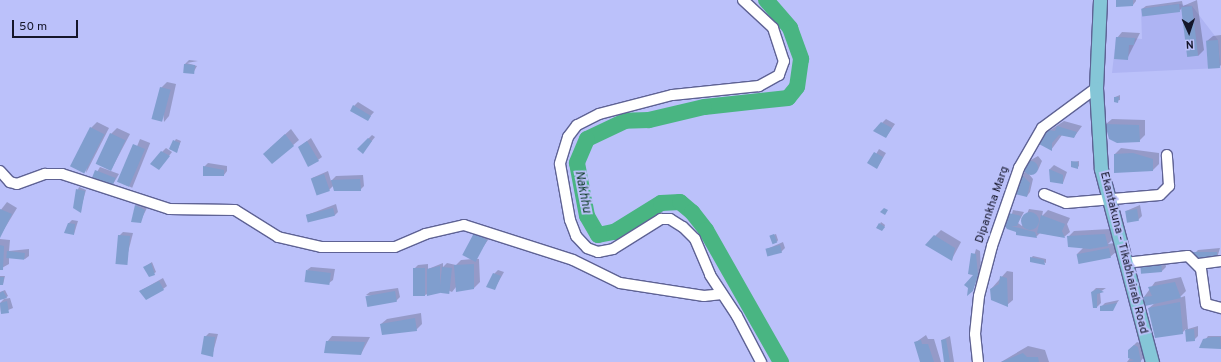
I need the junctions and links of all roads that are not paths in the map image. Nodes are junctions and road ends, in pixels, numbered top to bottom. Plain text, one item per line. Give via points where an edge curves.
1 (743, 0) edge
2 (1100, 0) edge
3 (1096, 88) junction
4 (1167, 155) dead end
5 (0, 171) edge
6 (1044, 194) dead end
7 (1108, 199) junction
8 (1221, 261) edge
9 (1125, 263) junction
10 (1199, 264) junction
11 (722, 294) junction
12 (1221, 308) edge
13 (761, 362) edge
14 (978, 362) edge
15 (1152, 362) edge

1 - 11 street via 773,28 784,61 779,75 759,86 672,95 599,114 577,125 568,137 560,164 570,220 576,236 587,248 598,252 613,249 652,222 670,219 695,240 710,275
2 - 3 main road, Ekantakuna - Tikabhairab Road
3 - 7 main road, Ekantakuna - Tikabhairab Road via 1101,169
3 - 14 street, Dipankha Marg via 1042,128 1019,168 992,246 979,296 975,334
4 - 7 street via 1166,190 1160,195
5 - 11 street via 10,182 17,184 45,174 62,174 169,209 235,210 278,237 321,247 395,247 425,234 464,225 573,260 620,283 704,296
6 - 7 street via 1066,203
7 - 9 main road, Ekantakuna - Tikabhairab Road
8 - 10 street
9 - 10 street via 1181,255
9 - 15 main road, Ekantakuna - Tikabhairab Road
10 - 12 street via 1206,304
11 - 13 street

